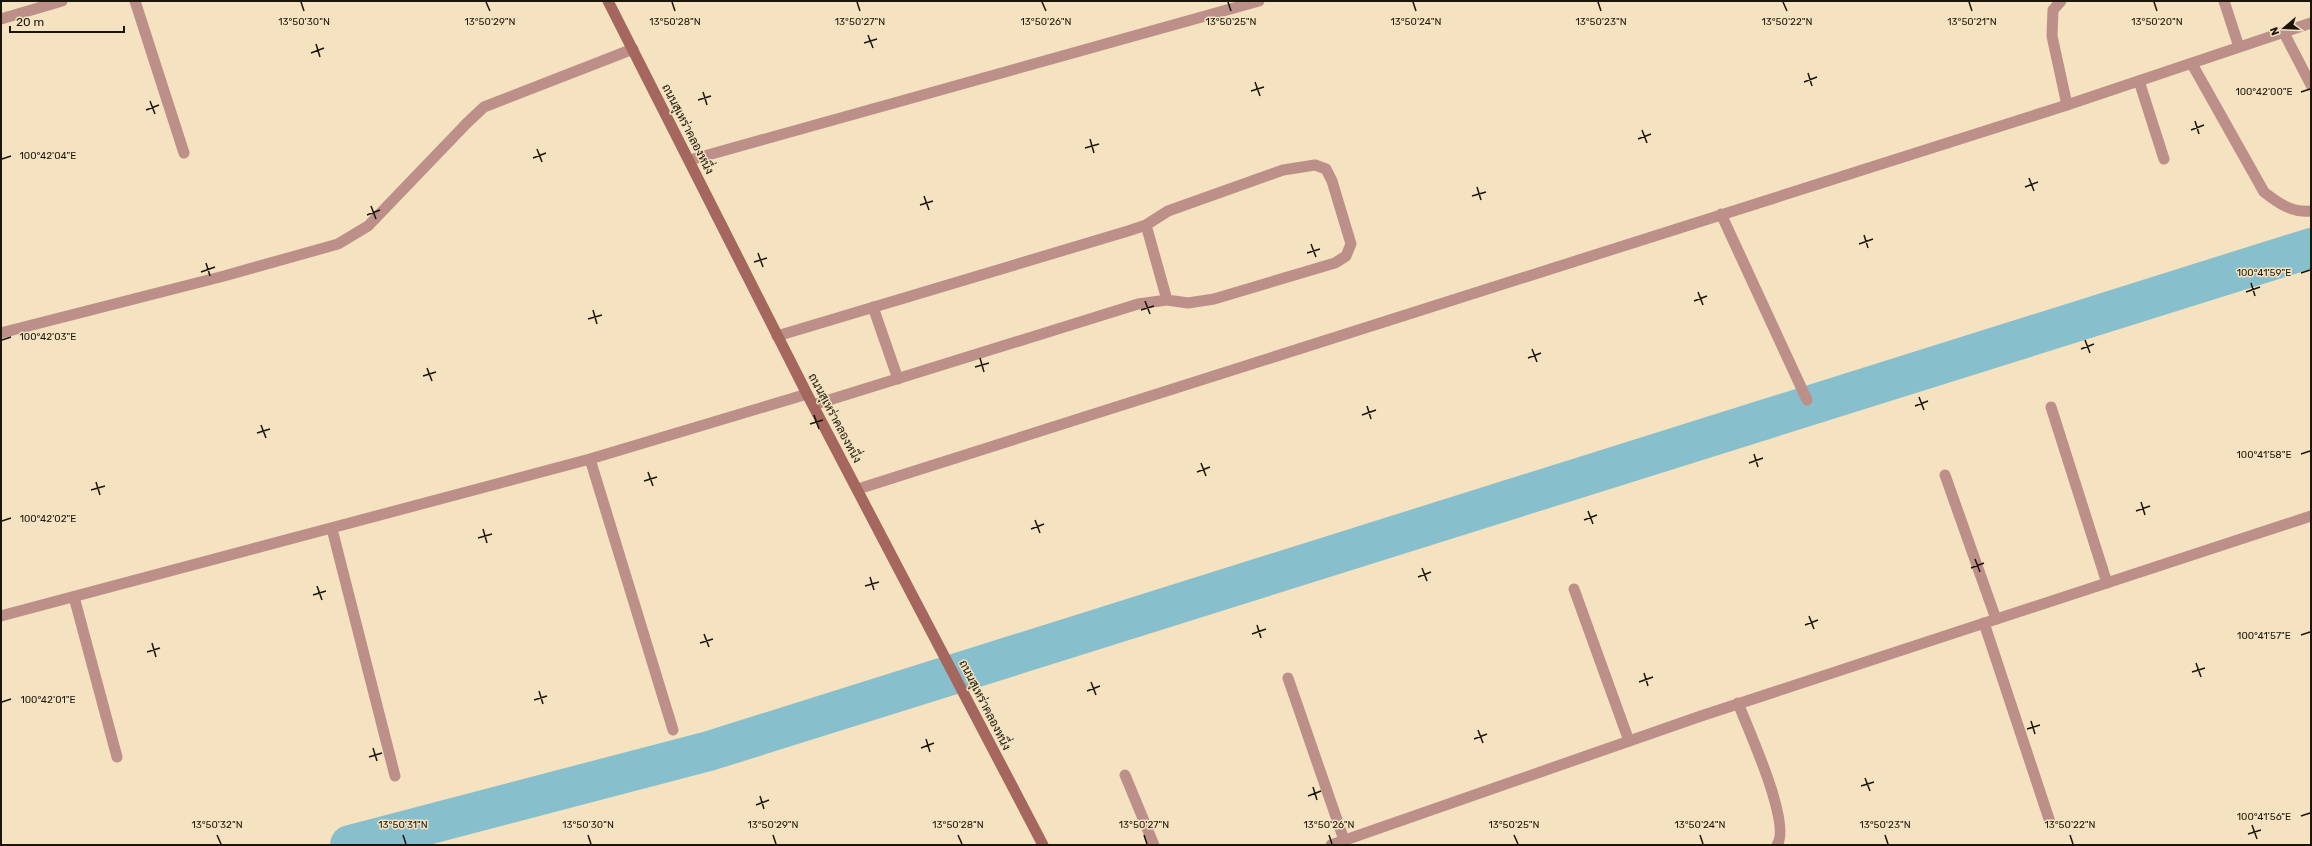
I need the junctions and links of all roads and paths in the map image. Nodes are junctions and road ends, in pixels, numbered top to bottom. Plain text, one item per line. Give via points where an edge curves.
1 (62, 1) edge
2 (135, 1) edge
3 (608, 1) edge
4 (1259, 1) edge
5 (2061, 1) edge
6 (2224, 1) edge
7 (1, 19) edge
8 (2311, 23) edge
9 (2284, 32) junction
10 (2240, 47) junction
11 (633, 49) junction
12 (2192, 64) junction
13 (2139, 81) junction
14 (2311, 84) edge
15 (2067, 105) junction
16 (184, 153) dead end
17 (2164, 159) dead end
18 (690, 160) junction
19 (2311, 211) edge
20 (1721, 214) junction
21 (1146, 225) junction
22 (1167, 300) junction
23 (873, 307) junction
24 (1, 333) edge
25 (777, 336) junction
26 (898, 379) junction
27 (807, 394) junction
28 (1807, 400) dead end
29 (813, 405) junction
30 (2051, 407) dead end
31 (590, 459) junction
32 (1945, 475) dead end
33 (858, 489) junction
34 (2311, 516) edge
35 (332, 529) junction
36 (2106, 583) junction
37 (1574, 589) dead end
38 (74, 596) junction
39 (1, 616) edge
40 (1996, 619) junction
41 (1984, 623) junction
42 (1288, 678) dead end
43 (1738, 703) junction
44 (673, 730) dead end
45 (1629, 741) junction
46 (117, 757) dead end
47 (1125, 775) dead end
48 (395, 776) dead end
49 (2050, 822) dead end
50 (1344, 840) junction
51 (1043, 845) edge
52 (1154, 845) edge
53 (1331, 845) edge
54 (1777, 845) edge

1 - 7 street
2 - 16 street
3 - 11 main road, ถนนสุเหร่าคลองหนึ่ง
4 - 18 street
5 - 15 street via 2053,10 2052,36
6 - 10 street
8 - 9 street
9 - 10 street
9 - 14 street
10 - 12 street
11 - 18 main road, ถนนสุเหร่าคลองหนึ่ง
11 - 24 street via 484,107 466,122 368,226 338,244
12 - 13 street
12 - 19 street via 2264,192 2281,205 2302,212
13 - 15 street
13 - 17 street
15 - 20 street
18 - 25 main road, ถนนสุเหร่าคลองหนึ่ง
20 - 28 street
20 - 33 street
21 - 22 street
21 - 22 street via 1168,211 1283,170 1315,165 1326,169 1332,181 1351,244 1346,256 1335,263 1214,299 1188,303
21 - 23 street
22 - 26 street via 1138,304
23 - 25 street
23 - 26 street
25 - 27 main road, ถนนสุเหร่าคลองหนึ่ง
26 - 29 street
27 - 29 main road, ถนนสุเหร่าคลองหนึ่ง
27 - 31 street
29 - 33 main road, ถนนสุเหร่าคลองหนึ่ง
30 - 36 street
31 - 35 street
31 - 44 street
32 - 40 street
33 - 51 main road, ถนนสุเหร่าคลองหนึ่ง
34 - 36 street
35 - 38 street
35 - 48 street
36 - 40 street
37 - 45 street
38 - 39 street
38 - 46 street
40 - 41 street
41 - 43 street
41 - 49 street
42 - 50 street
43 - 45 street
43 - 54 street via 1779,812 1781,832
45 - 50 street
47 - 52 street
50 - 53 street

